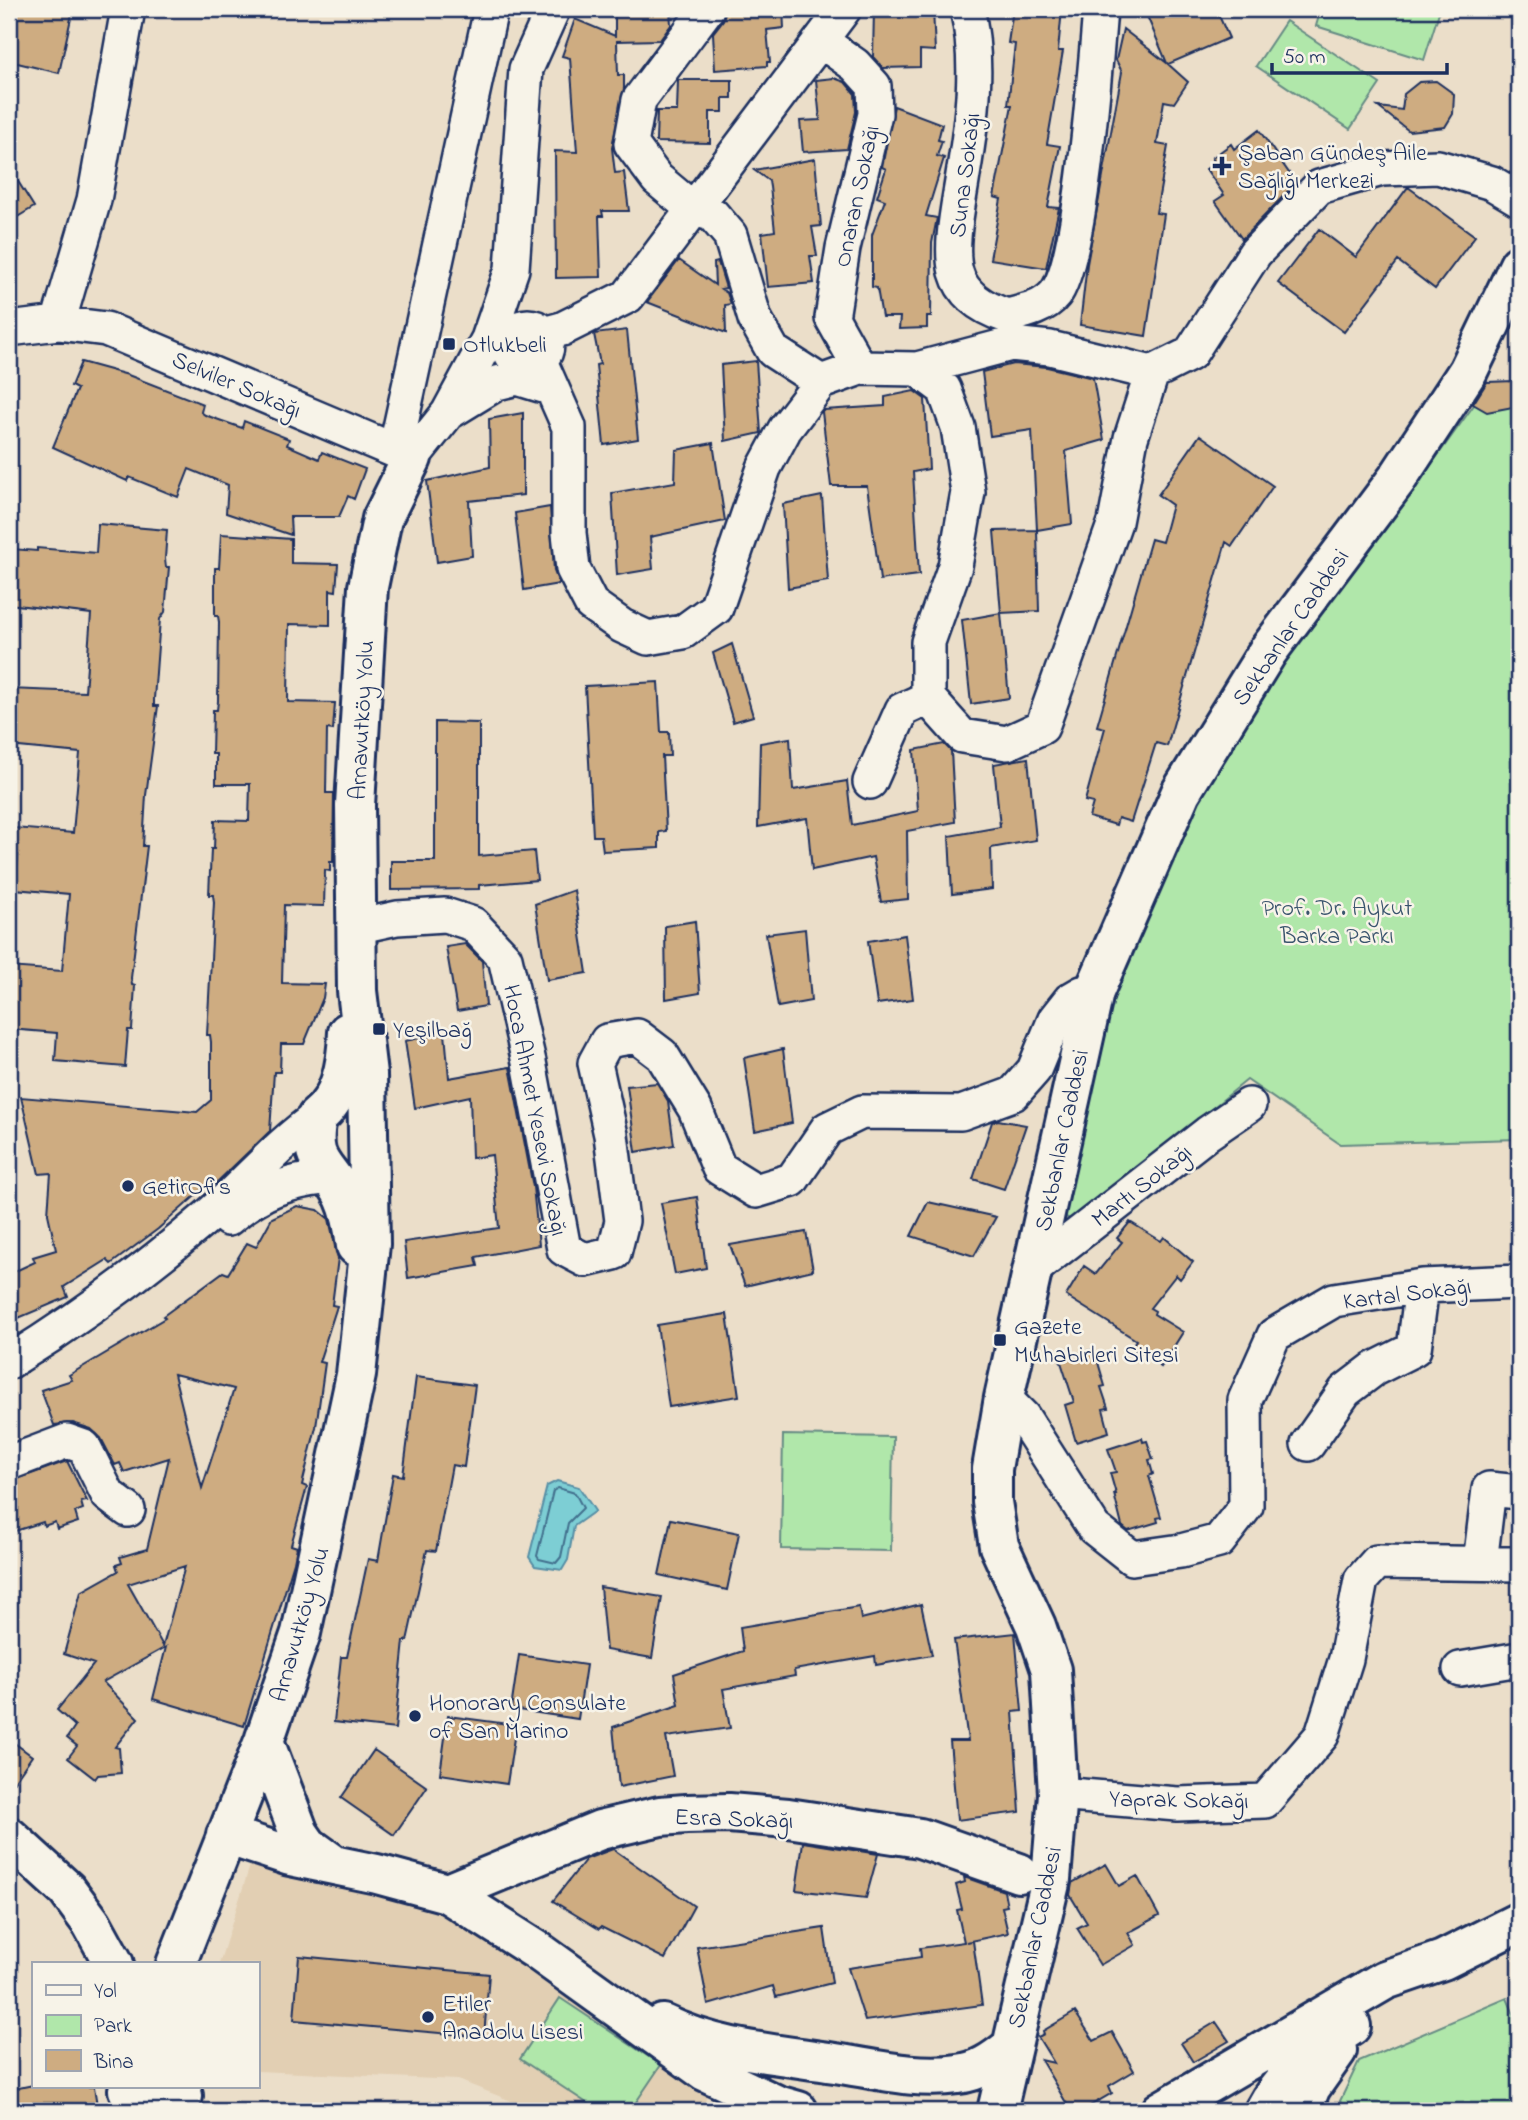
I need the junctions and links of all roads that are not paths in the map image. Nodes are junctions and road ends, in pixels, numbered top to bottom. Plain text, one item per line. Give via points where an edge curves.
1 (128, 9) edge
2 (491, 9) edge
3 (553, 9) edge
4 (707, 9) edge
5 (844, 9) edge
6 (967, 9) edge
7 (1100, 9) edge
8 (821, 41) junction
9 (1519, 199) edge
10 (693, 209) junction
11 (1519, 265) edge
12 (58, 323) junction
13 (9, 329) edge
14 (1009, 330) junction
15 (517, 344) junction
16 (860, 368) junction
17 (917, 369) junction
18 (1152, 373) junction
19 (821, 382) junction
20 (448, 413) junction
21 (404, 454) junction
22 (928, 698) junction
23 (870, 782) dead end
24 (356, 927) junction
25 (357, 991) junction
26 (1094, 992) junction
27 (1249, 1105) dead end
28 (324, 1112) junction
29 (369, 1141) junction
30 (330, 1177) junction
31 (1035, 1268) junction
32 (1519, 1282) edge
33 (1422, 1286) junction
34 (363, 1293) junction
35 (9, 1362) edge
36 (9, 1377) edge
37 (1004, 1398) junction
38 (1308, 1444) dead end
39 (9, 1463) edge
40 (1519, 1492) edge
41 (128, 1510) dead end
42 (1480, 1563) junction
43 (1519, 1564) edge
44 (1519, 1659) edge
45 (1460, 1669) dead end
46 (264, 1741) junction
47 (1058, 1794) junction
48 (226, 1835) junction
49 (9, 1838) edge
50 (1055, 1852) junction
51 (333, 1864) junction
52 (9, 1869) edge
53 (1020, 1873) junction
54 (447, 1893) junction
55 (1043, 1914) junction
56 (1519, 1922) edge
57 (184, 1957) edge
58 (1443, 1960) junction
59 (84, 1962) edge
60 (113, 1962) edge
61 (582, 1985) junction
62 (1366, 2018) junction
63 (1010, 2048) junction
64 (798, 2111) edge
65 (997, 2111) edge
66 (1161, 2111) edge
67 (1264, 2111) edge
68 (1301, 2111) edge

1 - 12 street via 93,200
2 - 21 street
3 - 15 street via 526,69 512,269
4 - 10 street via 639,100 631,144 657,179
5 - 8 street
6 - 14 street, Suna Sokağı via 973,102 955,227 956,272 968,292
7 - 14 street via 1082,186 1066,272 1055,295
8 - 10 street
8 - 16 street, Onaran Sokağı via 855,65 874,86 875,114 843,248 832,318
9 - 18 street via 1492,183 1438,167 1382,169 1319,187 1255,253 1190,354
10 - 15 street via 628,296 562,329
10 - 19 street via 712,214 730,235 754,319 773,351
11 - 26 main road, Sekbanlar Caddesi via 1468,370 1397,479 1268,651 1181,792
12 - 13 street, Selviler Sokağı
12 - 21 street, Selviler Sokağı via 106,329
14 - 17 street
14 - 18 street via 1050,348
15 - 19 street via 569,427 573,569 590,604 648,638 683,632 716,608 764,468 785,429
15 - 20 street
15 - 20 street via 517,378 497,383
15 - 21 street
16 - 17 street
16 - 19 street
17 - 22 street via 944,389 958,427 968,492 955,566 928,642
18 - 22 street via 1131,438 1115,522 1042,727 1007,743 962,736
20 - 21 street
21 - 24 main road, Arnavutköy Yolu via 382,519 368,587 355,805
22 - 23 street via 902,710
24 - 25 main road, Arnavutköy Yolu
24 - 26 street, Hoca Ahmet Yesevi Sokağı via 445,915 473,924 505,958 564,1249 585,1260 614,1253 622,1220 596,1063 607,1041 637,1037 663,1055 695,1109 719,1168 756,1191 792,1180 827,1129 862,1112 961,1113 1013,1094 1034,1070 1055,1019 1070,1000
25 - 28 main road via 350,1007 347,1053
25 - 29 main road
26 - 31 main road, Sekbanlar Caddesi
27 - 31 street, Martı Sokağı
28 - 29 main road via 351,1110 361,1115
28 - 30 main road via 313,1141
28 - 35 street via 275,1149 209,1215 125,1284
29 - 30 main road via 360,1170
29 - 34 main road via 370,1248
30 - 34 main road via 344,1196 353,1224
30 - 36 street via 299,1180 256,1197 131,1303 37,1366
31 - 37 main road, Sekbanlar Caddesi
32 - 33 street, Kartal Sokağı
33 - 37 street, Kartal Sokağı via 1334,1300 1274,1335 1245,1401 1246,1506 1219,1541 1132,1558 1094,1528 1023,1417
33 - 38 street via 1414,1349 1374,1369 1345,1391
34 - 46 main road, Arnavutköy Yolu via 356,1374 328,1514 301,1633
37 - 47 main road, Sekbanlar Caddesi via 992,1469 992,1502 999,1546 1051,1670
39 - 41 street via 67,1441 84,1447 108,1495
40 - 42 street via 1489,1489
42 - 43 street, Yaprak Sokağı
42 - 47 street, Yaprak Sokağı via 1377,1562 1361,1580 1346,1659 1322,1735 1265,1801 1177,1804
44 - 45 street
46 - 48 main road, Arnavutköy Yolu
46 - 51 main road via 299,1833 308,1846
47 - 50 main road, Sekbanlar Caddesi
48 - 51 main road via 290,1856
48 - 57 main road, Arnavutköy Yolu
49 - 60 main road via 66,1890
50 - 53 main road
50 - 55 main road, Sekbanlar Caddesi
51 - 54 main road
52 - 59 main road via 39,1898
53 - 54 main road, Esra Sokağı via 920,1838 788,1818 686,1814 600,1830
53 - 55 main road
54 - 61 main road
55 - 63 main road, Sekbanlar Caddesi
56 - 58 main road
58 - 62 main road via 1404,1994
58 - 66 main road via 1385,1980
61 - 63 main road via 690,2037 901,2073 961,2074 983,2067
61 - 64 main road via 705,2071
62 - 67 main road via 1308,2055
62 - 68 main road via 1334,2053
63 - 65 main road, Sekbanlar Caddesi

